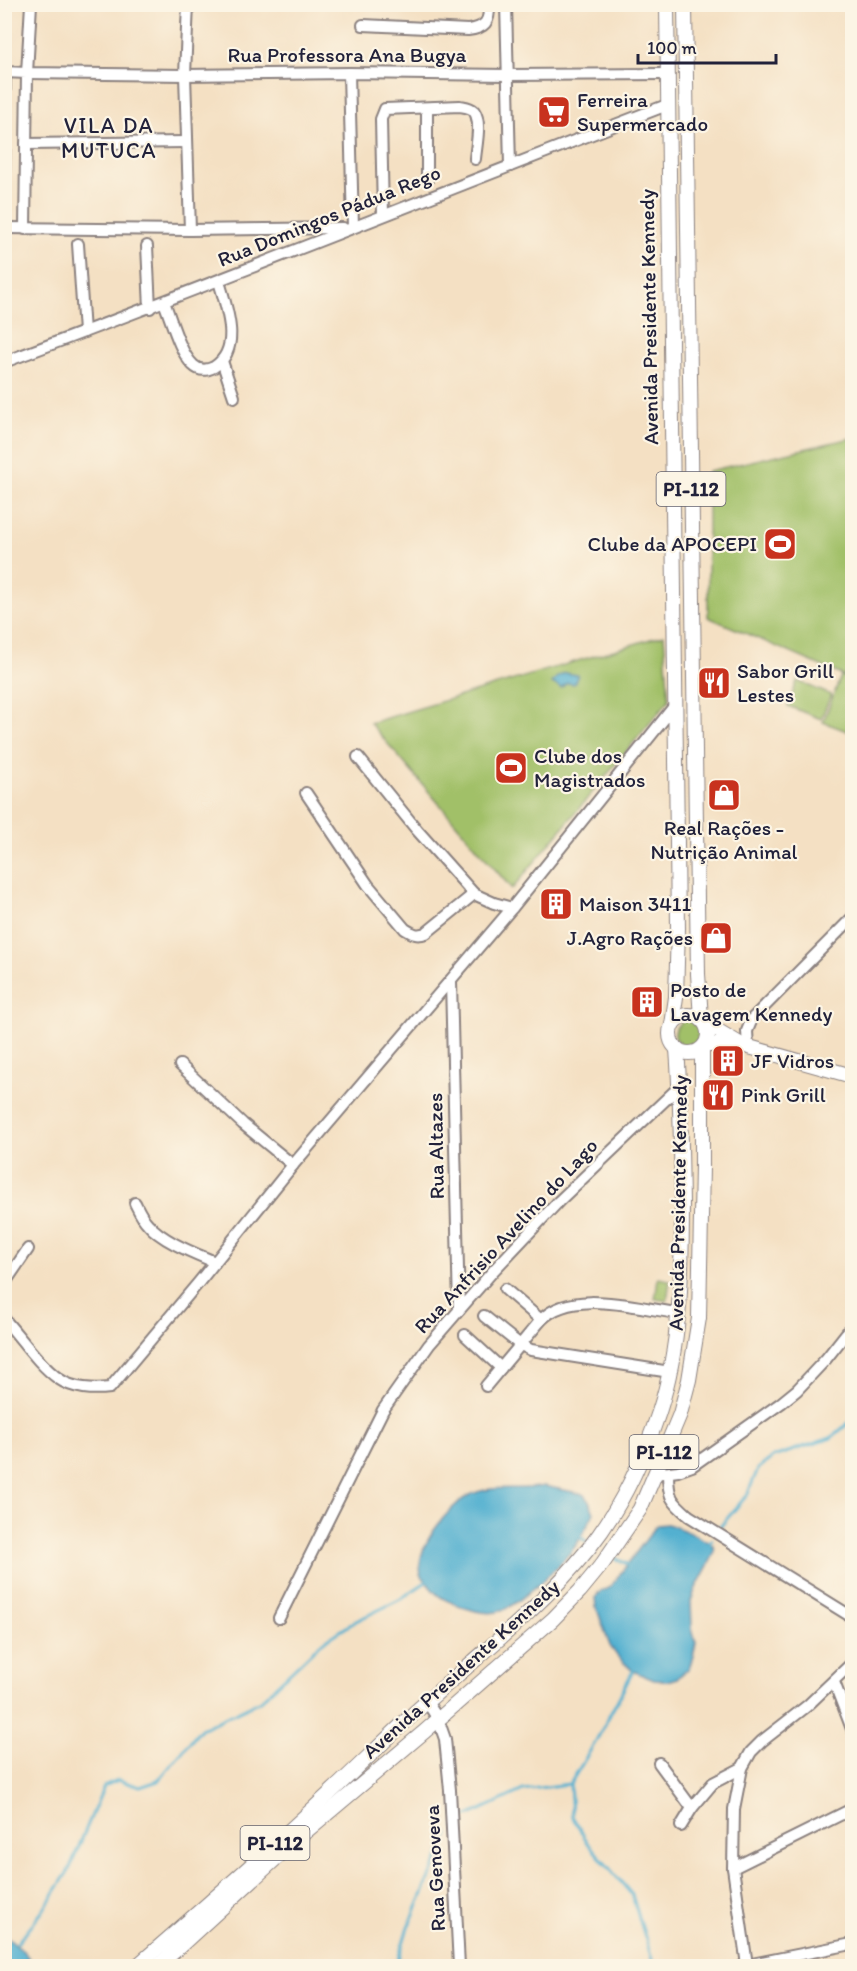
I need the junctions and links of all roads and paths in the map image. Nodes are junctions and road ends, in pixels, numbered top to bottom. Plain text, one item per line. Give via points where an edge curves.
1 (30, 4) edge
2 (188, 4) edge
3 (489, 4) edge
4 (506, 4) edge
5 (667, 4) edge
6 (685, 4) edge
7 (363, 25) dead end
8 (5, 72) edge
9 (27, 73) junction
10 (349, 73) junction
11 (667, 74) junction
12 (186, 75) junction
13 (508, 75) junction
14 (5, 92) edge
15 (668, 105) junction
16 (427, 108) junction
17 (5, 131) edge
18 (186, 142) junction
19 (26, 144) junction
20 (475, 159) dead end
21 (510, 166) junction
22 (5, 172) edge
23 (427, 180) dead end
24 (4, 189) edge
25 (384, 215) junction
26 (4, 228) edge
27 (351, 228) junction
28 (24, 229) junction
29 (289, 229) junction
30 (190, 230) junction
31 (78, 244) dead end
32 (147, 246) dead end
33 (294, 251) junction
34 (688, 251) junction
35 (669, 252) junction
36 (219, 281) junction
37 (164, 302) junction
38 (150, 308) junction
39 (84, 332) junction
40 (222, 361) junction
41 (4, 362) edge
42 (234, 397) dead end
43 (676, 704) junction
44 (358, 757) dead end
45 (695, 762) junction
46 (676, 763) junction
47 (306, 793) dead end
48 (474, 894) junction
49 (512, 908) junction
50 (852, 918) edge
51 (452, 981) junction
52 (703, 1021) junction
53 (672, 1025) junction
54 (745, 1046) junction
55 (704, 1047) junction
56 (677, 1049) junction
57 (180, 1065) dead end
58 (852, 1076) edge
59 (680, 1086) junction
60 (293, 1165) junction
61 (135, 1203) dead end
62 (28, 1249) dead end
63 (215, 1262) junction
64 (4, 1284) edge
65 (505, 1289) dead end
66 (459, 1310) junction
67 (678, 1313) junction
68 (484, 1316) dead end
69 (4, 1319) edge
70 (541, 1320) junction
71 (852, 1326) edge
72 (465, 1335) dead end
73 (519, 1344) junction
74 (501, 1368) junction
75 (670, 1372) junction
76 (486, 1386) dead end
77 (662, 1474) junction
78 (852, 1617) edge
79 (279, 1618) dead end
80 (852, 1664) edge
81 (834, 1682) junction
82 (426, 1702) junction
83 (438, 1719) junction
84 (852, 1729) edge
85 (658, 1763) dead end
86 (742, 1768) junction
87 (692, 1808) junction
88 (852, 1809) edge
89 (681, 1826) dead end
90 (733, 1868) junction
91 (852, 1944) edge
92 (137, 1966) edge
93 (158, 1966) edge
94 (459, 1966) edge
95 (744, 1966) edge

1 - 9 street
2 - 12 street
3 - 7 street via 488,22 476,29
4 - 13 street
5 - 11 main road, Avenida Presidente Kennedy / PI-112
6 - 34 main road, Avenida Presidente Kennedy / PI-112
8 - 9 street, Rua Professora Ana Bugya
8 - 14 street
9 - 12 street, Rua Professora Ana Bugya
9 - 19 street
10 - 12 street, Rua Professora Ana Bugya
10 - 13 street, Rua Professora Ana Bugya
10 - 27 street
11 - 13 street, Rua Professora Ana Bugya
11 - 15 main road, Avenida Presidente Kennedy / PI-112
12 - 18 street
13 - 21 street
14 - 17 street
15 - 21 street, Rua Domingos Pádua Rego
15 - 35 main road, Avenida Presidente Kennedy / PI-112
16 - 20 street via 460,106 474,111
16 - 23 street
16 - 25 street via 389,108 382,113
17 - 22 street
18 - 19 street
18 - 30 street
19 - 28 street
21 - 25 street, Rua Domingos Pádua Rego
22 - 24 street
25 - 27 street, Rua Domingos Pádua Rego
26 - 28 street
27 - 29 street
27 - 33 street, Rua Domingos Pádua Rego
28 - 30 street
29 - 30 street
29 - 33 street
31 - 39 street
32 - 38 street
33 - 36 street, Rua Domingos Pádua Rego
34 - 35 main road
34 - 45 main road, Avenida Presidente Kennedy / PI-112
35 - 43 main road, Avenida Presidente Kennedy / PI-112
36 - 37 street, Rua Domingos Pádua Rego
36 - 40 street via 230,337
37 - 38 street, Rua Domingos Pádua Rego
37 - 40 street via 191,364 208,370
38 - 39 street, Rua Domingos Pádua Rego
39 - 41 street, Rua Domingos Pádua Rego
40 - 42 street
43 - 46 main road, Avenida Presidente Kennedy / PI-112
43 - 49 street
44 - 48 street
45 - 46 main road
45 - 52 main road, Avenida Presidente Kennedy / PI-112 via 698,974
46 - 53 main road, Avenida Presidente Kennedy / PI-112 via 678,974
47 - 48 street via 368,885 411,933 426,933
48 - 49 street
49 - 51 street
50 - 54 street via 752,1019
51 - 60 street
51 - 66 street, Rua Altazes
52 - 53 main road via 687,1015
52 - 54 main road
52 - 55 main road, Avenida Presidente Kennedy / PI-112 via 709,1034
53 - 56 main road, Avenida Presidente Kennedy / PI-112 via 670,1038
54 - 55 main road
54 - 58 main road
55 - 56 main road, Avenida Presidente Kennedy via 689,1054
55 - 77 main road, Avenida Presidente Kennedy / PI-112 via 699,1318 689,1380
56 - 59 main road, Avenida Presidente Kennedy / PI-112
57 - 60 street
59 - 66 street, Rua Anfrisio Avelino do Lago via 559,1201
59 - 67 main road, Avenida Presidente Kennedy / PI-112 via 682,1230
60 - 63 street
61 - 63 street via 148,1226
62 - 64 street
63 - 69 street via 110,1388 76,1386 59,1379
65 - 70 street
66 - 79 street, Rua Anfrisio Avelino do Lago via 384,1410
67 - 70 street via 600,1302 557,1308
67 - 75 main road, Avenida Presidente Kennedy / PI-112
68 - 73 street
70 - 73 street
71 - 77 street via 826,1359 781,1403 692,1466
72 - 74 street
73 - 74 street
73 - 75 street via 537,1352
74 - 76 street
75 - 82 main road, Avenida Presidente Kennedy / PI-112 via 635,1474 595,1540 534,1607
77 - 78 street via 675,1504 689,1516
77 - 83 main road, Avenida Presidente Kennedy / PI-112 via 580,1591
80 - 81 street
81 - 84 street
81 - 86 street via 762,1741
82 - 83 street, Rua Genoveva
82 - 92 main road, Avenida Presidente Kennedy / PI-112
83 - 93 main road, Avenida Presidente Kennedy / PI-112 via 297,1839
83 - 94 street, Rua Genoveva via 448,1767
85 - 87 street
86 - 87 street via 713,1783
86 - 90 street via 734,1809
87 - 89 street
88 - 90 street
90 - 95 street
91 - 95 street

